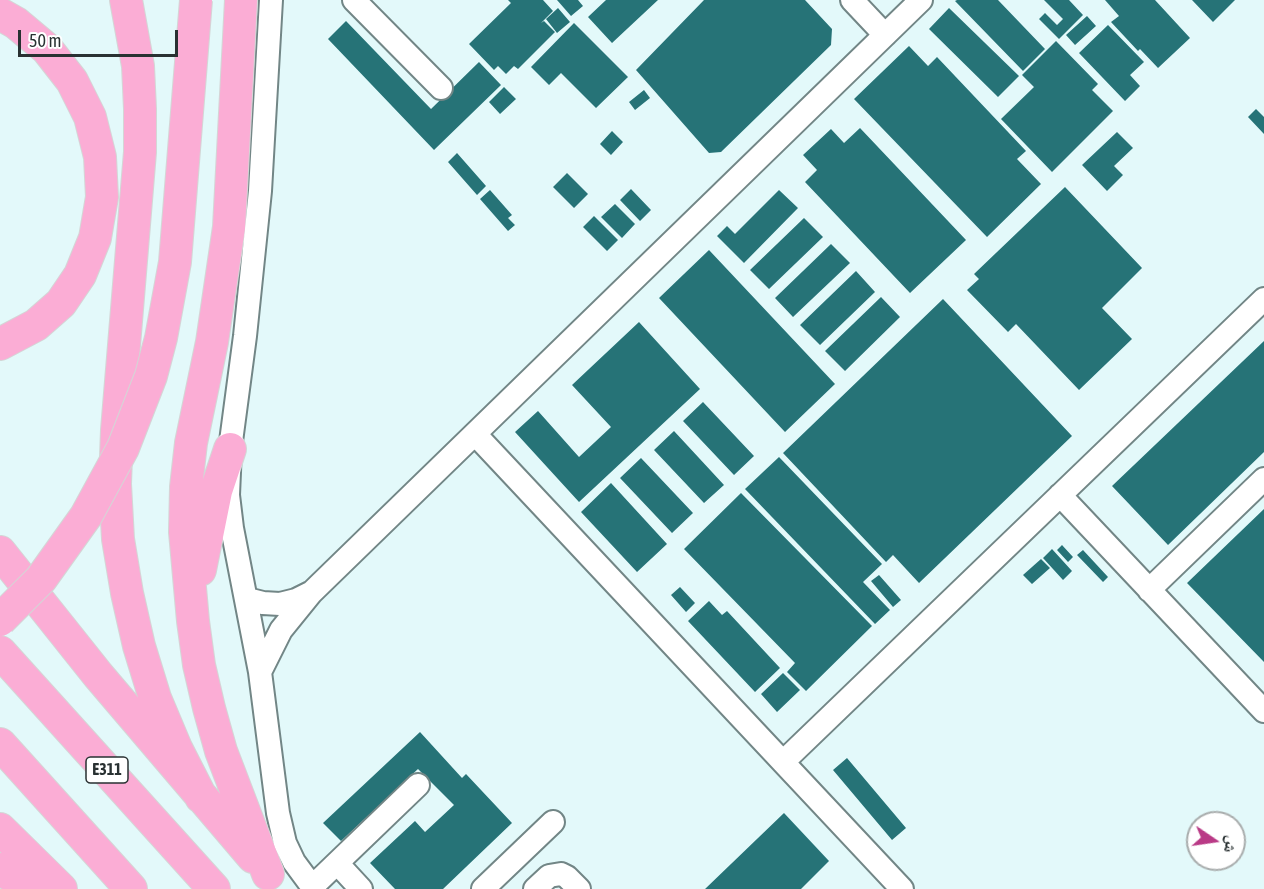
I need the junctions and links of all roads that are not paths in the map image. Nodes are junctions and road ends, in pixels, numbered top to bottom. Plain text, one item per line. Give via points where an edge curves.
1 (126, 0) edge
2 (196, 0) edge
3 (354, 0) edge
4 (852, 0) edge
5 (921, 0) edge
6 (265, 2) edge
7 (0, 14) edge
8 (885, 35) junction
9 (441, 88) dead end
10 (1264, 299) edge
11 (0, 344) edge
12 (475, 435) junction
13 (230, 449) junction
14 (1264, 479) edge
15 (1060, 495) junction
16 (0, 552) edge
17 (1149, 590) junction
18 (311, 593) junction
19 (247, 599) junction
20 (0, 620) edge
21 (193, 621) junction
22 (0, 652) edge
23 (260, 672) junction
24 (1264, 711) edge
25 (0, 744) edge
26 (783, 762) junction
27 (418, 784) dead end
28 (201, 797) junction
29 (553, 822) dead end
30 (0, 829) edge
31 (338, 863) junction
32 (0, 869) edge
33 (275, 882) edge
34 (313, 888) edge
35 (35, 889) edge
36 (61, 889) edge
37 (131, 889) edge
38 (214, 889) edge
39 (361, 889) edge
40 (483, 889) edge
41 (535, 889) edge
42 (579, 889) edge
43 (902, 889) edge

1 - 28 highway via 138,66 140,152 117,430 118,539 126,593 155,698
2 - 20 highway, bridge via 175,262 170,301 151,376 123,448 86,516 41,579
3 - 9 street
4 - 8 street
5 - 8 street
6 - 13 street via 255,250
6 - 21 highway via 218,308 191,443 185,532
7 - 11 highway via 47,49 72,81 90,117 100,157 102,197 95,237 80,275 61,303 36,325
8 - 12 street
10 - 15 street
12 - 18 street
12 - 26 street
13 - 19 street via 228,495
13 - 21 highway via 206,534
14 - 17 street
15 - 17 street
15 - 26 street
16 - 28 highway
17 - 24 street
18 - 19 street via 280,604
18 - 23 street via 281,630
19 - 23 street
21 - 33 highway via 199,665 221,751
22 - 38 highway, E311
23 - 34 street via 282,833 294,862
25 - 37 highway
26 - 43 street
27 - 31 street
28 - 33 highway
29 - 40 street
30 - 36 highway
31 - 34 street
31 - 39 street
32 - 35 highway
41 - 42 street via 549,876 561,874

